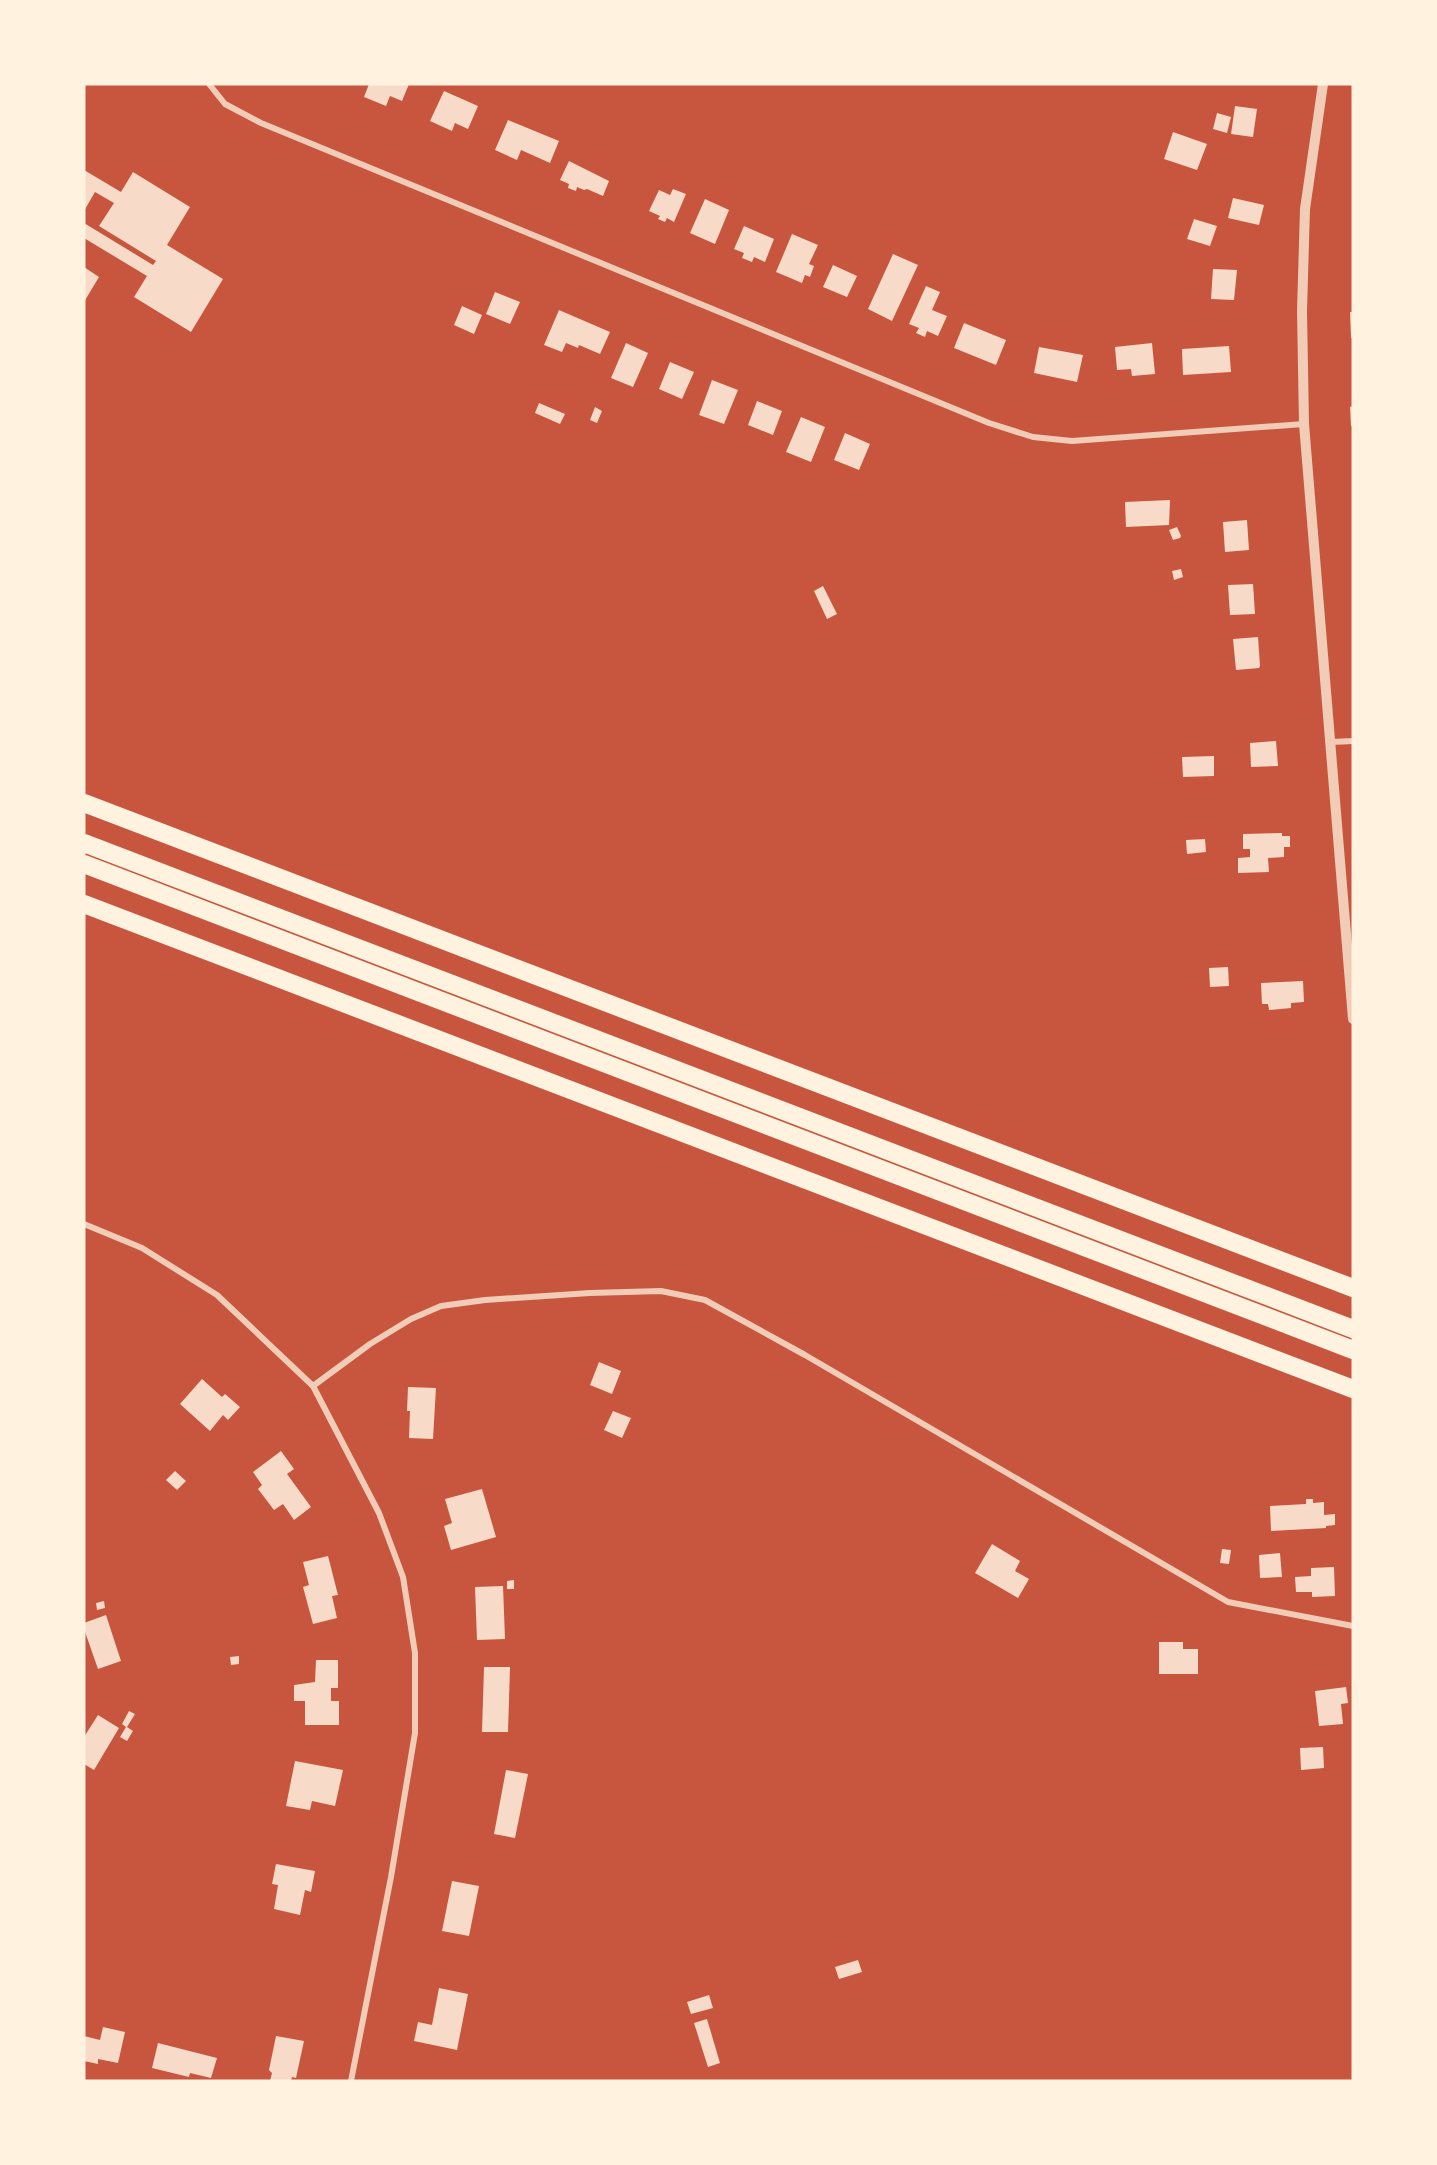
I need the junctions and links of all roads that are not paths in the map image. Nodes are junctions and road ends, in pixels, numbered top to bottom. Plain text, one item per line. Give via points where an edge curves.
1 (209, 84) edge
2 (1323, 84) edge
3 (1304, 424) junction
4 (1353, 741) edge
5 (1331, 742) junction
6 (84, 803) edge
7 (84, 843) edge
8 (84, 864) edge
9 (84, 904) edge
10 (1353, 1019) edge
11 (84, 1224) edge
12 (1353, 1288) edge
13 (1353, 1329) edge
14 (1353, 1350) edge
15 (313, 1386) junction
16 (1345, 1386) edge
17 (1353, 1626) edge
18 (351, 2081) edge

1 - 3 street via 225,104 261,123 989,423 1034,437 1072,441
2 - 3 street via 1305,209
3 - 5 street
4 - 5 street
5 - 10 street
6 - 12 highway
7 - 13 highway
8 - 14 highway
9 - 16 highway
11 - 15 street via 142,1248 217,1295
15 - 17 street via 370,1344 441,1306 661,1291 705,1300 1228,1602
15 - 18 street via 379,1513 403,1578 415,1653 415,1733

